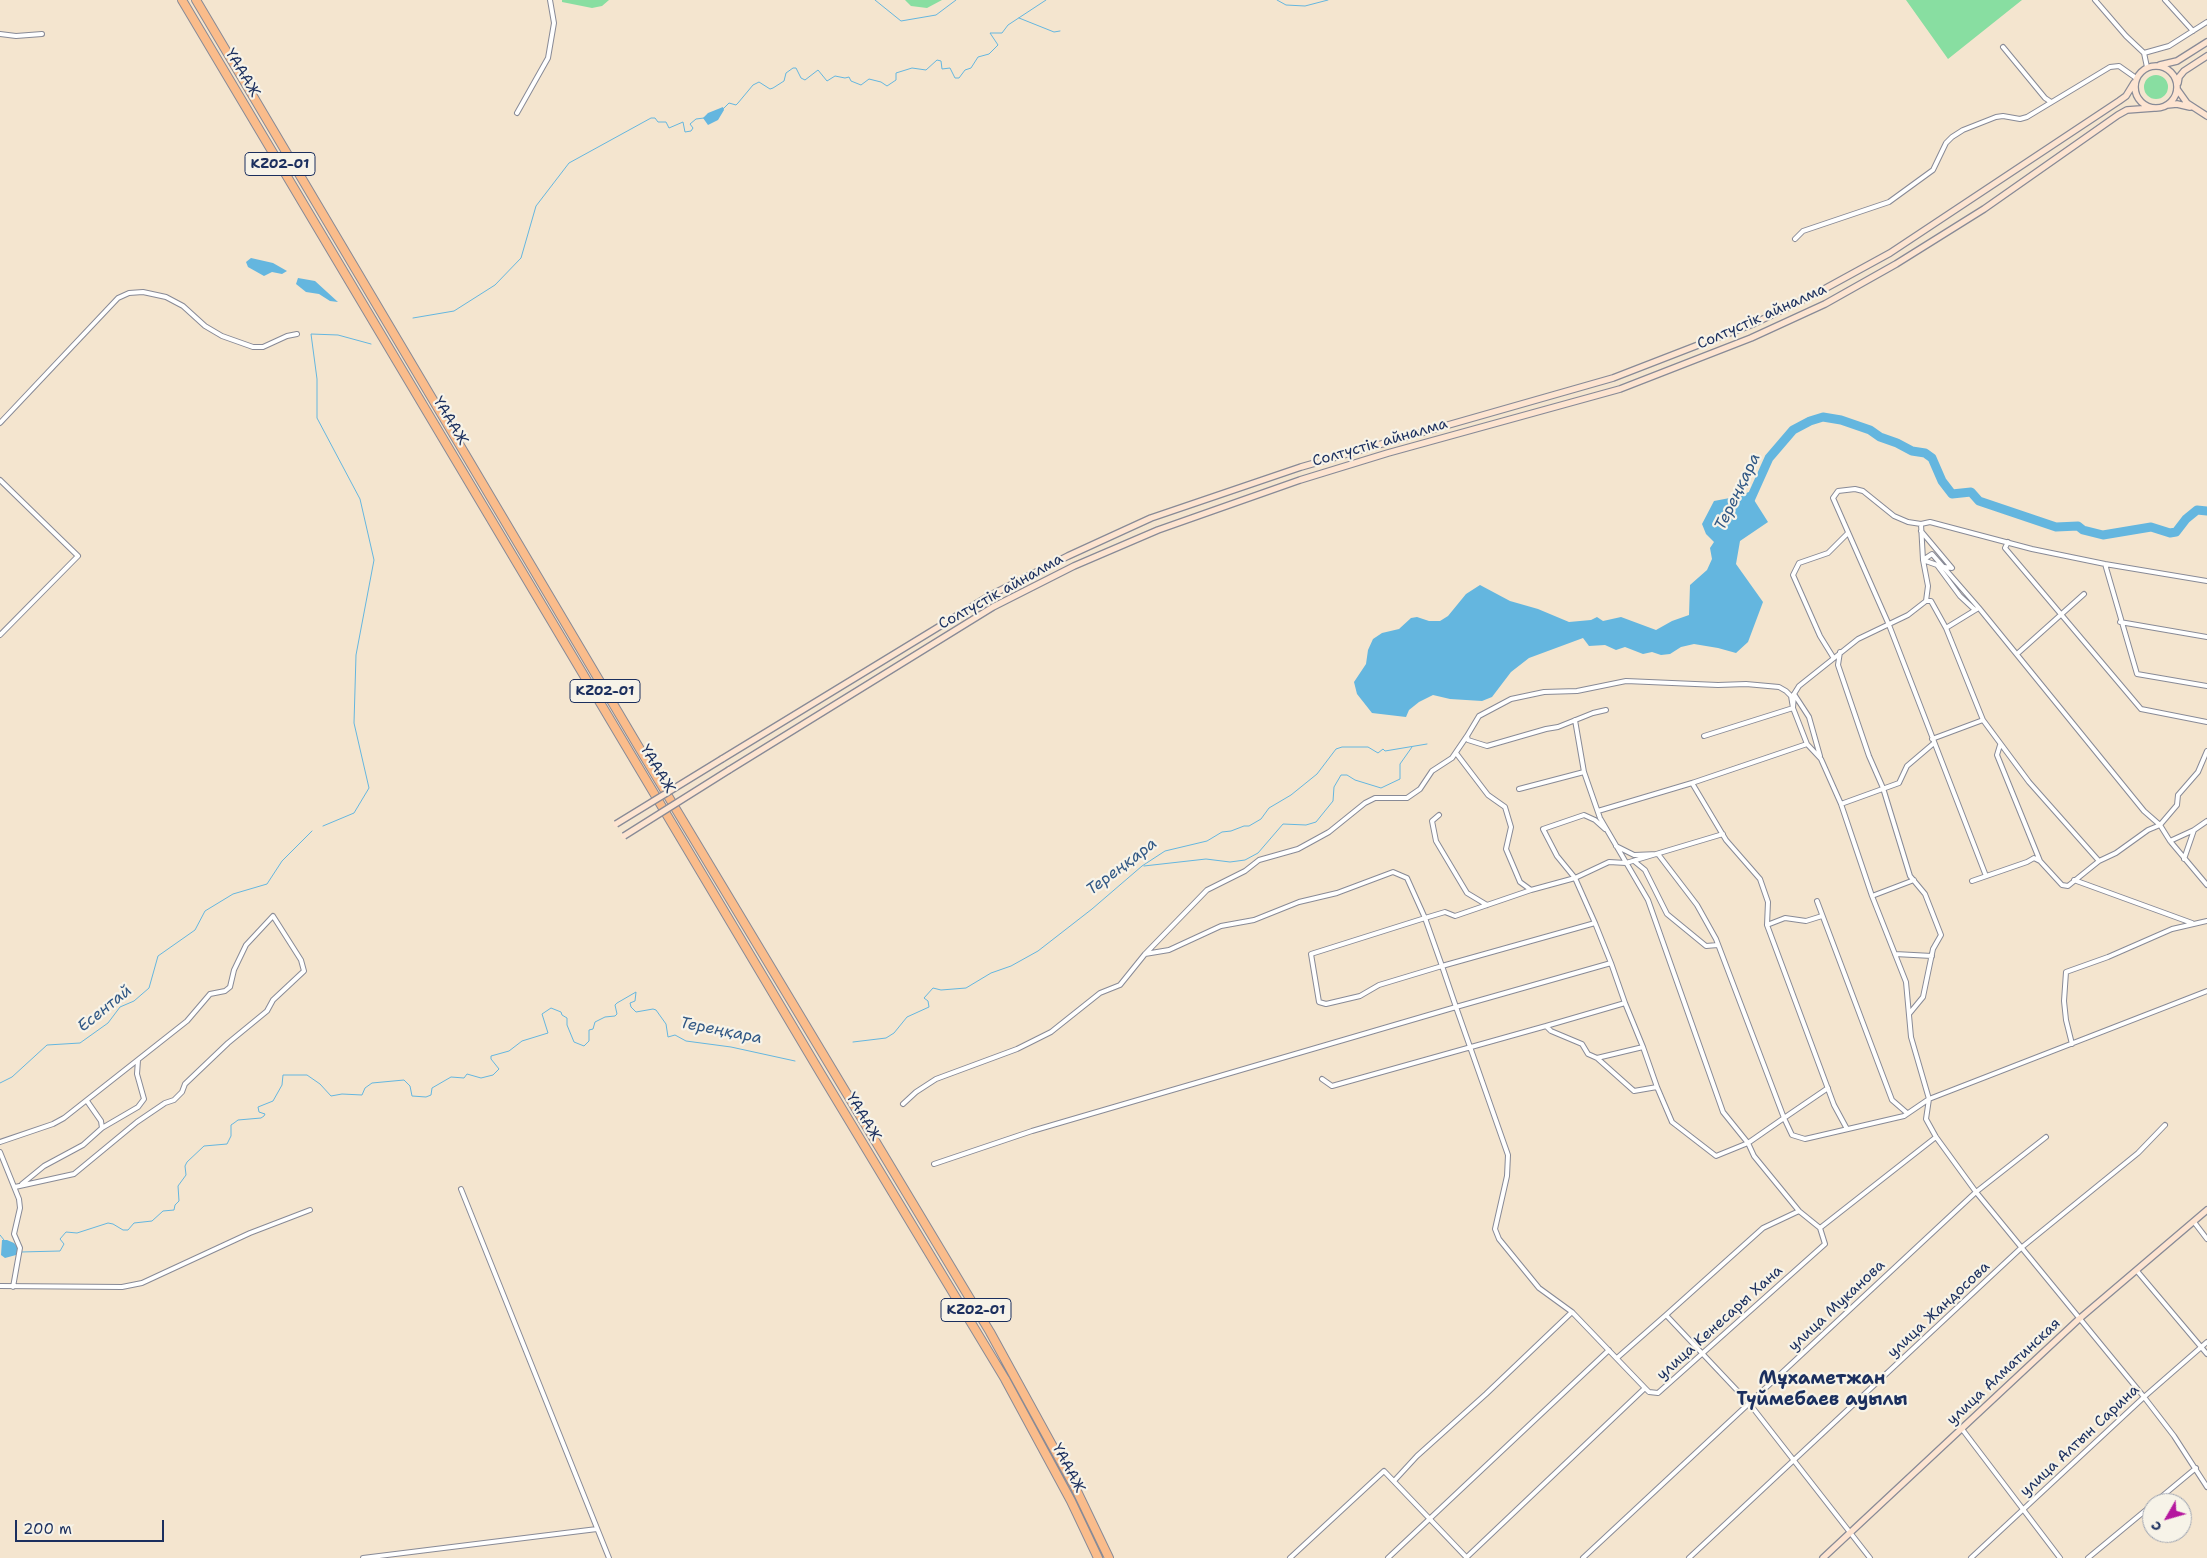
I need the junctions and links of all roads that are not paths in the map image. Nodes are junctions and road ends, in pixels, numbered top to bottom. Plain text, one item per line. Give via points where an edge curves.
1 (182, 0) edge
2 (196, 0) edge
3 (550, 0) edge
4 (2096, 0) edge
5 (2165, 0) edge
6 (2207, 22) edge
7 (2192, 31) junction
8 (0, 34) edge
9 (42, 34) dead end
10 (2207, 42) edge
11 (2003, 47) dead end
12 (2144, 53) junction
13 (2207, 56) edge
14 (2156, 65) junction
15 (2147, 67) junction
16 (2135, 80) junction
17 (2177, 87) junction
18 (2051, 102) junction
19 (2167, 105) junction
20 (2154, 108) junction
21 (2196, 110) junction
22 (517, 113) dead end
23 (2207, 116) edge
24 (1795, 239) dead end
25 (297, 334) dead end
26 (0, 422) edge
27 (0, 480) edge
28 (1922, 524) junction
29 (1920, 530) junction
30 (1848, 533) junction
31 (2008, 542) junction
32 (1923, 560) junction
33 (2104, 564) junction
34 (1937, 565) junction
35 (1943, 567) junction
36 (2207, 581) edge
37 (2084, 594) dead end
38 (1926, 601) junction
39 (1977, 609) junction
40 (2061, 615) junction
41 (2120, 622) junction
42 (1888, 625) junction
43 (1946, 628) junction
44 (0, 635) edge
45 (2207, 637) edge
46 (1840, 652) junction
47 (2017, 654) junction
48 (1833, 657) junction
49 (2207, 686) edge
50 (1794, 694) junction
51 (1793, 708) junction
52 (1606, 710) dead end
53 (1575, 720) junction
54 (1983, 720) junction
55 (2207, 722) edge
56 (1466, 736) junction
57 (1704, 736) dead end
58 (1933, 741) junction
59 (1807, 744) junction
60 (2000, 745) junction
61 (2207, 751) edge
62 (734, 752) junction
63 (1456, 753) junction
64 (1821, 758) junction
65 (741, 762) junction
66 (1584, 772) junction
67 (1692, 783) junction
68 (1883, 788) junction
69 (1519, 789) dead end
70 (1841, 804) junction
71 (1598, 811) junction
72 (1439, 815) dead end
73 (2207, 822) edge
74 (616, 824) dead end
75 (2160, 825) junction
76 (2194, 830) junction
77 (1608, 832) junction
78 (1723, 834) junction
79 (624, 836) dead end
80 (2170, 841) junction
81 (1616, 846) junction
82 (1658, 854) junction
83 (2184, 859) junction
84 (1634, 861) junction
85 (2040, 861) junction
86 (2098, 861) junction
87 (1626, 863) junction
88 (1986, 876) junction
89 (1575, 878) junction
90 (1914, 880) junction
91 (2074, 880) junction
92 (1972, 881) dead end
93 (2207, 885) edge
94 (1531, 890) junction
95 (1872, 896) junction
96 (1817, 901) dead end
97 (1487, 905) junction
98 (1822, 916) junction
99 (1425, 918) junction
100 (2207, 921) edge
101 (1595, 923) junction
102 (1767, 924) junction
103 (2192, 924) junction
104 (1718, 945) junction
105 (1145, 954) junction
106 (1895, 954) junction
107 (1932, 956) junction
108 (1611, 963) junction
109 (1442, 966) junction
110 (2207, 992) edge
111 (1625, 1002) junction
112 (1456, 1006) junction
113 (1909, 1014) junction
114 (1546, 1026) junction
115 (2072, 1044) junction
116 (1470, 1047) junction
117 (1643, 1047) junction
118 (1597, 1058) junction
119 (138, 1060) junction
120 (1322, 1079) dead end
121 (1657, 1087) junction
122 (1828, 1088) junction
123 (1929, 1098) junction
124 (87, 1102) junction
125 (903, 1104) dead end
126 (1908, 1113) junction
127 (1784, 1118) junction
128 (2165, 1125) dead end
129 (102, 1128) junction
130 (1847, 1129) junction
131 (1936, 1137) junction
132 (2046, 1137) dead end
133 (0, 1142) edge
134 (1748, 1143) junction
135 (0, 1152) edge
136 (934, 1164) dead end
137 (21, 1185) junction
138 (15, 1187) junction
139 (461, 1189) dead end
140 (1976, 1192) junction
141 (310, 1210) dead end
142 (2207, 1210) edge
143 (1799, 1211) junction
144 (2194, 1222) junction
145 (1820, 1228) junction
146 (2207, 1239) edge
147 (2021, 1248) junction
148 (2136, 1271) junction
149 (0, 1286) edge
150 (13, 1287) junction
151 (1572, 1312) junction
152 (1666, 1315) junction
153 (2079, 1319) junction
154 (2207, 1342) edge
155 (2201, 1347) junction
156 (1609, 1350) junction
157 (1701, 1353) junction
158 (2207, 1354) edge
159 (1617, 1358) junction
160 (1645, 1388) junction
161 (2144, 1397) junction
162 (1749, 1403) junction
163 (1962, 1428) junction
164 (1795, 1460) junction
165 (2196, 1468) junction
166 (1394, 1481) junction
167 (2207, 1487) edge
168 (2166, 1493) edge
169 (2022, 1509) junction
170 (2142, 1513) edge
171 (1428, 1519) junction
172 (597, 1529) junction
173 (1849, 1534) junction
174 (363, 1558) edge
175 (609, 1558) edge
176 (1098, 1558) edge
177 (1109, 1558) edge
178 (1290, 1558) edge
179 (1388, 1558) edge
180 (1467, 1558) edge
181 (1583, 1558) edge
182 (1689, 1558) edge
183 (1823, 1558) edge
184 (1870, 1558) edge
185 (1971, 1558) edge
186 (2060, 1558) edge
187 (2088, 1558) edge

1 - 176 highway, ҮАААЖ / KZ02-01 via 1005,1379
2 - 177 highway, ҮАААЖ / KZ02-01 via 1026,1396
3 - 22 street via 554,23 548,58
4 - 12 street
5 - 7 street
6 - 7 street
7 - 12 street via 2169,46
8 - 9 street
10 - 14 street via 2178,61
11 - 18 street
12 - 15 street
13 - 17 street via 2184,71
14 - 15 street
14 - 17 street via 2170,71
15 - 16 street
16 - 18 street via 2119,66 2110,67
16 - 20 street via 2137,97 2147,107
16 - 62 street, Солтүстік айналма via 2126,96 2119,101 1890,253 1755,323 1613,378 1301,467 1151,518 991,595
17 - 19 street via 2175,96
17 - 21 street via 2186,103
18 - 24 street via 2027,117 1996,117 1963,130 1946,143 1933,170 1889,202 1803,231
19 - 20 street
19 - 21 street via 2185,105
20 - 65 street, Солтүстік айналма via 2128,110 2118,115 1984,209 1825,304 1751,338 1620,389 1388,453 1158,530 1074,566 993,607
21 - 23 street
25 - 26 street via 263,348 254,347 222,336 166,297 129,293 118,298
27 - 44 street via 78,556
28 - 29 street
28 - 30 street via 1894,516 1862,491 1847,489 1833,498
28 - 31 street via 1930,522
29 - 32 street
29 - 35 street via 1952,568
30 - 42 street
30 - 48 street via 1828,553 1799,563 1794,575 1820,636
31 - 33 street
31 - 40 street via 2005,548
32 - 34 street
32 - 35 street via 1932,554
32 - 38 street via 1928,586
33 - 36 street
33 - 41 street
34 - 35 street
34 - 39 street via 1960,596
35 - 39 street
37 - 40 street
38 - 42 street
38 - 43 street via 1934,604
39 - 43 street
39 - 47 street
40 - 47 street
40 - 55 street via 2141,709
41 - 45 street
41 - 49 street via 2136,674
42 - 46 street via 1858,639
42 - 58 street
43 - 54 street
46 - 48 street
46 - 68 street via 1838,665
47 - 75 street via 2144,811
48 - 50 street
50 - 51 street
50 - 64 street via 1809,717
51 - 56 street via 1791,696 1779,688 1626,681 1512,699 1479,716
51 - 57 street
51 - 59 street
52 - 53 street
53 - 56 street via 1487,746 1468,740
53 - 66 street
54 - 58 street
54 - 60 street
56 - 63 street
58 - 68 street via 1907,766 1899,783
58 - 88 street
59 - 64 street
59 - 67 street
60 - 85 street via 1997,755
60 - 86 street
61 - 75 street via 2198,772 2178,794 2177,805
62 - 65 street
62 - 74 street, Солтүстік айналма, bridge
63 - 94 street via 1488,795 1504,807 1511,827 1506,849 1520,882
63 - 105 street via 1432,771 1420,788 1407,798 1375,798 1329,832 1298,849 1259,860 1245,871 1207,890
64 - 70 street
65 - 79 street, Солтүстік айналма, bridge
66 - 69 street
66 - 71 street
67 - 71 street
67 - 78 street
68 - 70 street
68 - 90 street via 1910,876
70 - 95 street
71 - 77 street
72 - 97 street via 1432,822 1436,841 1467,893
73 - 76 street
75 - 80 street
75 - 86 street
76 - 80 street
76 - 83 street
77 - 81 street
77 - 89 street via 1584,814 1543,829 1557,856
78 - 82 street
78 - 102 street via 1760,879 1768,902
80 - 83 street
81 - 82 street via 1634,855
81 - 87 street
82 - 84 street
82 - 104 street via 1697,905
83 - 93 street
84 - 87 street
84 - 104 street via 1645,870 1667,914 1706,946
85 - 88 street via 2034,858
85 - 91 street via 2062,885 2068,886
86 - 91 street
87 - 89 street via 1609,862
87 - 134 street via 1648,900 1723,1112
88 - 92 street
89 - 94 street
89 - 101 street
90 - 95 street
90 - 107 street via 1925,894 1941,935
91 - 103 street
94 - 97 street
95 - 106 street
96 - 98 street
97 - 99 street via 1455,916 1445,912
98 - 102 street via 1806,921 1785,918
98 - 126 street via 1892,1100
99 - 105 street via 1407,878 1393,872 1254,920 1222,926 1169,950
99 - 109 street
99 - 109 street via 1311,954 1319,1002 1326,1004 1360,996 1379,985
100 - 103 street
101 - 108 street
101 - 109 street
102 - 122 street
103 - 115 street via 2066,972 2064,1001
104 - 127 street
105 - 125 street via 1120,985 1100,993 1051,1032 1017,1049 936,1079
106 - 107 street
106 - 113 street via 1906,982
107 - 113 street via 1923,997
108 - 111 street
108 - 112 street
109 - 112 street
110 - 115 street
111 - 114 street
111 - 117 street
112 - 116 street
112 - 136 street via 1042,1128
113 - 123 street via 1912,1038
114 - 116 street
114 - 118 street via 1582,1044 1588,1054
115 - 123 street
116 - 120 street via 1332,1086
116 - 151 street via 1508,1155 1495,1229 1499,1239 1539,1288
117 - 118 street
117 - 121 street
118 - 121 street via 1634,1091
119 - 124 street
119 - 129 street via 137,1074 144,1099 138,1107
119 - 137 street via 187,1021 210,994 230,987 246,945 273,916 304,971 273,1000 267,1010 185,1084 174,1100 144,1116 74,1174
121 - 134 street via 1672,1122 1716,1156
122 - 127 street
122 - 130 street
123 - 126 street
123 - 131 street via 1926,1119
124 - 129 street via 101,1121
124 - 133 street via 53,1124
126 - 130 street
127 - 130 street via 1792,1135 1805,1139
127 - 134 street
128 - 147 street, улица Жандосова via 2138,1153
129 - 137 street via 83,1145 44,1166
131 - 140 street
131 - 145 street
132 - 140 street, улица Муканова
134 - 143 street via 1754,1156
135 - 138 street
137 - 138 street
138 - 150 street via 20,1208 14,1234 20,1248
139 - 172 street
140 - 147 street
140 - 162 street, улица Муканова
141 - 150 street via 142,1282 122,1287
142 - 144 street, улица Алматинская
143 - 145 street
143 - 152 street via 1763,1228
144 - 146 street
144 - 148 street, улица Алматинская
145 - 157 street, улица Кенесары Хана via 1825,1244
147 - 153 street
147 - 164 street, улица Жандосова
148 - 153 street, улица Алматинская
148 - 155 street
149 - 150 street
151 - 156 street
151 - 166 street
152 - 157 street
152 - 159 street
153 - 161 street
153 - 163 street, улица Алматинская
154 - 155 street, улица Алтын Сарина
155 - 158 street
155 - 161 street, улица Алтын Сарина
156 - 159 street
156 - 171 street
157 - 160 street, улица Кенесары Хана via 1658,1393
157 - 162 street
159 - 160 street
160 - 180 street, улица Кенесары Хана
161 - 165 street
161 - 169 street, улица Алтын Сарина
162 - 164 street
162 - 181 street, улица Муканова
163 - 169 street
163 - 173 street, улица Алматинская
164 - 173 street
164 - 182 street, улица Жандосова
165 - 167 street
165 - 168 street
166 - 171 street
166 - 178 street via 1384,1471
169 - 185 street, улица Алтын Сарина
169 - 186 street
170 - 187 street
171 - 179 street
171 - 180 street
172 - 174 street
172 - 175 street
173 - 183 street, улица Алматинская
173 - 184 street

